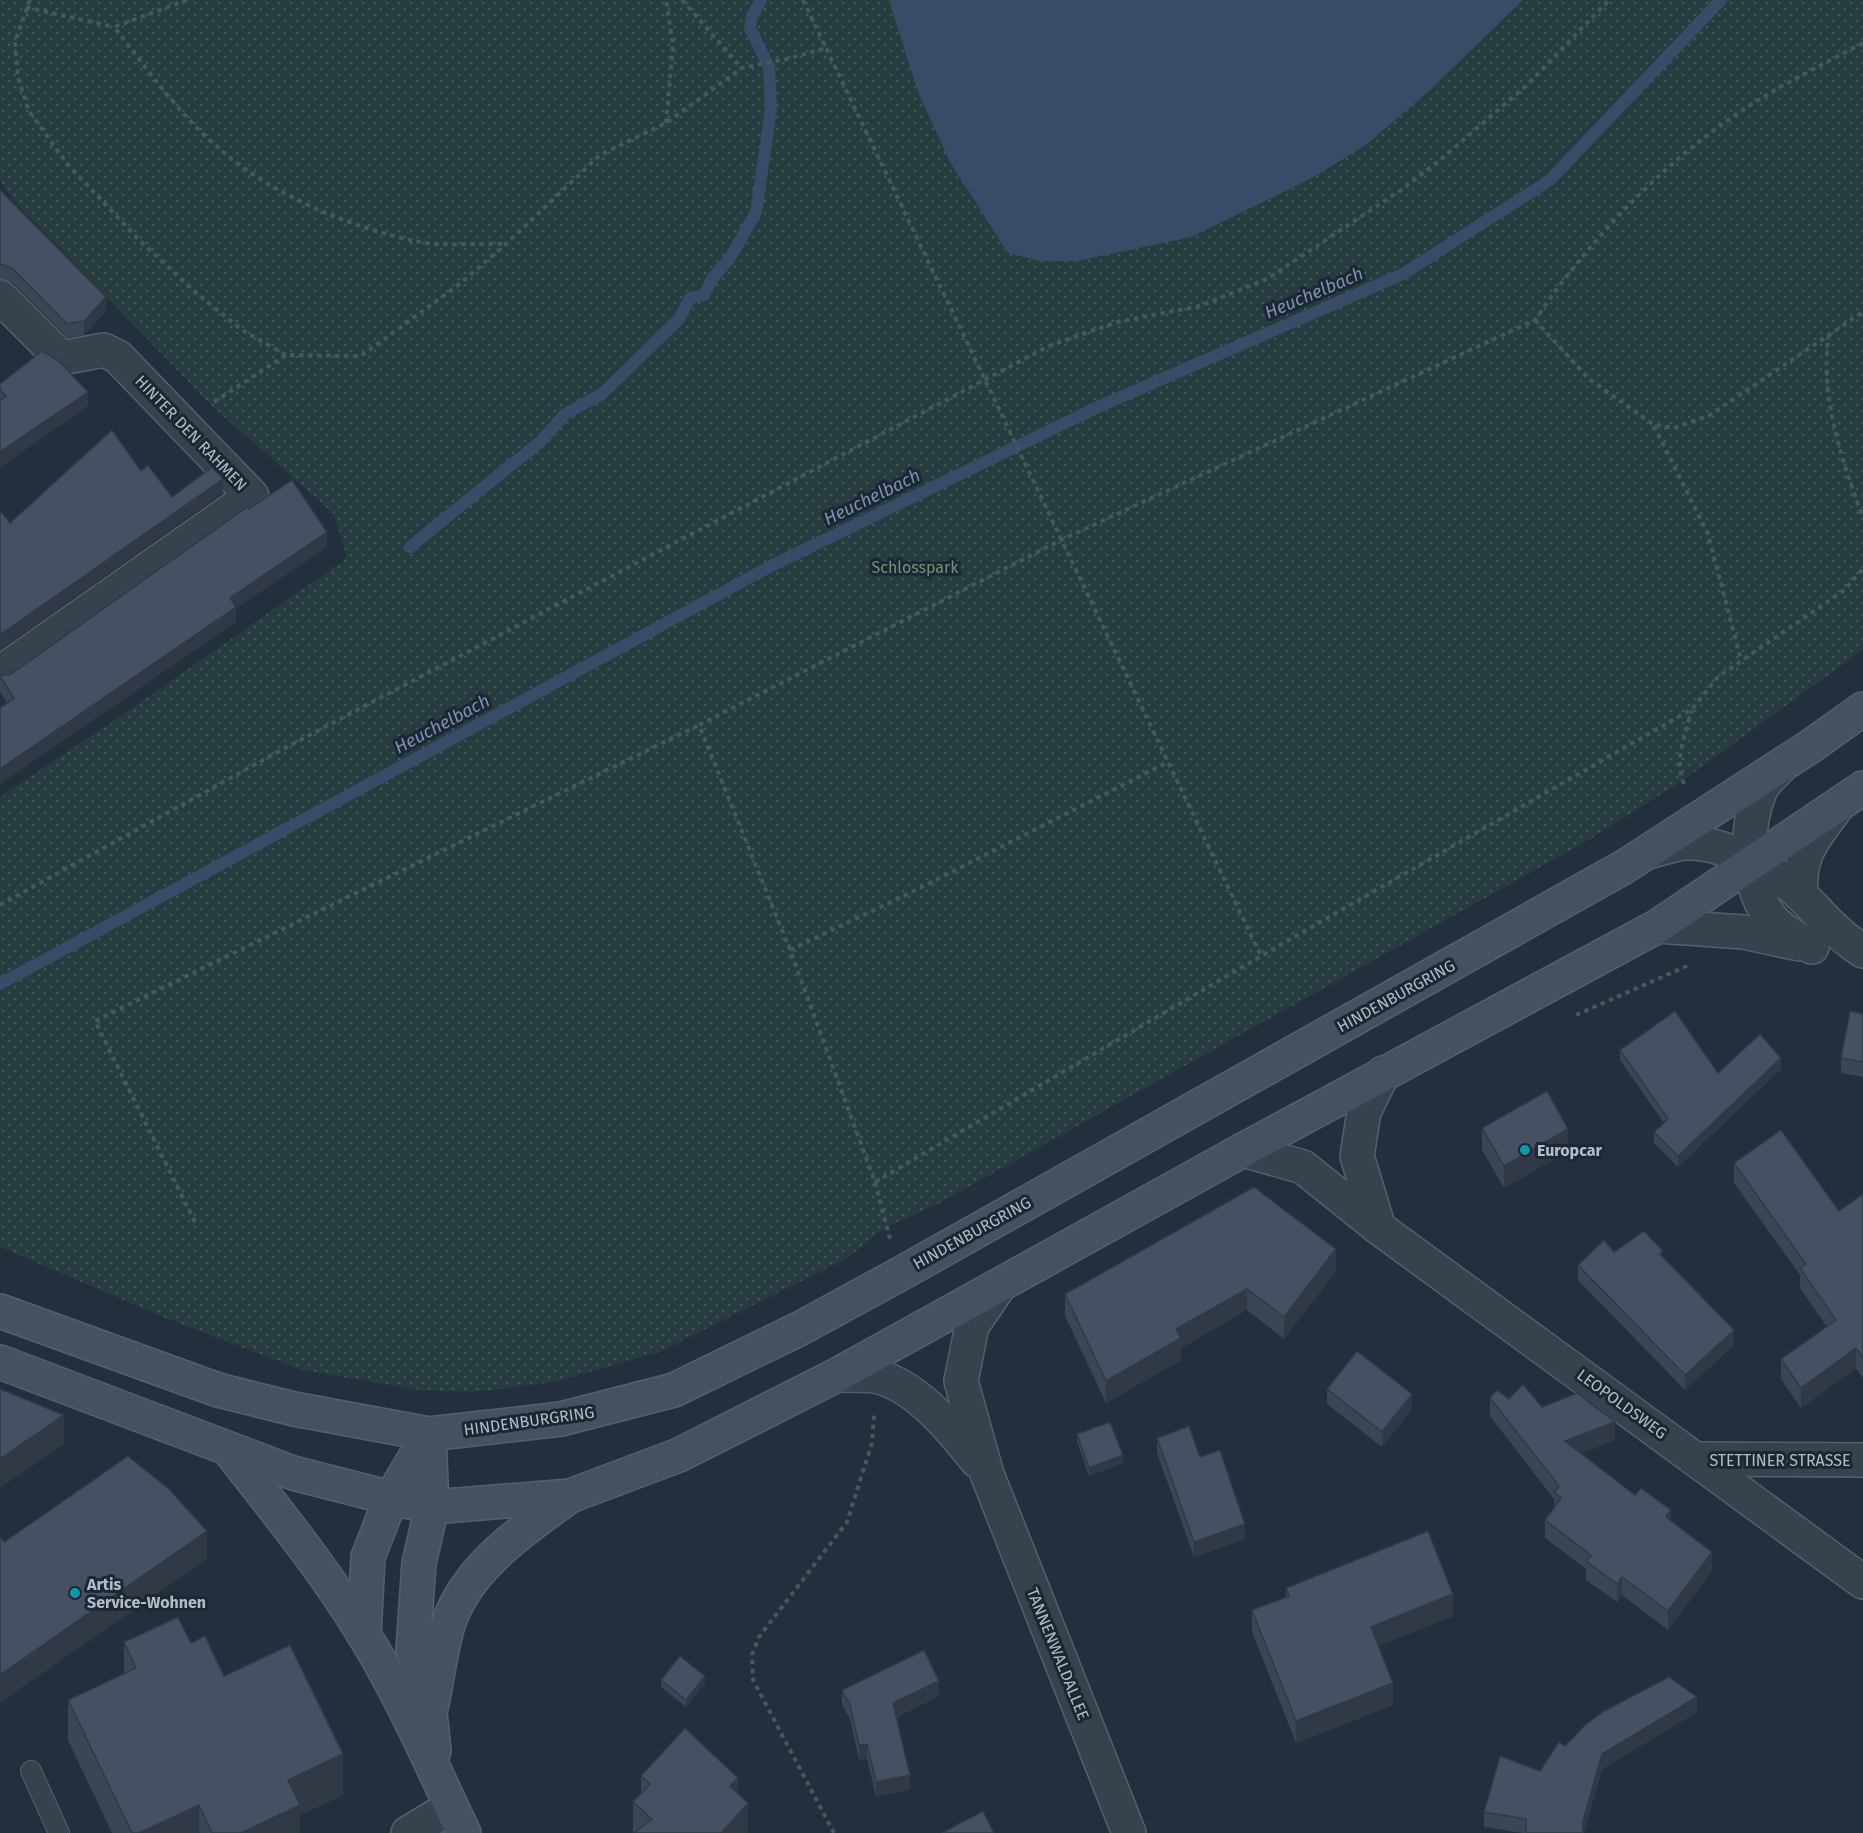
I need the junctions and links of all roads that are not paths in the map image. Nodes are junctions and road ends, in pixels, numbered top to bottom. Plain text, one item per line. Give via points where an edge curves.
1 (0, 297) edge
2 (0, 673) edge
3 (1863, 709) edge
4 (1783, 764) junction
5 (1851, 796) edge
6 (1648, 852) junction
7 (1750, 862) junction
8 (1801, 894) junction
9 (1658, 926) junction
10 (1812, 947) junction
11 (1863, 951) edge
12 (1383, 1073) junction
13 (1243, 1150) junction
14 (1379, 1227) junction
15 (1000, 1285) junction
16 (0, 1311) edge
17 (0, 1362) edge
18 (837, 1375) junction
19 (429, 1434) junction
20 (228, 1449) junction
21 (1696, 1459) junction
22 (1863, 1460) edge
23 (987, 1474) junction
24 (570, 1496) junction
25 (391, 1498) junction
26 (432, 1507) junction
27 (1863, 1582) edge
28 (364, 1635) junction
29 (430, 1713) junction
30 (436, 1770) junction
31 (32, 1771) dead end
32 (458, 1820) edge
33 (59, 1833) edge
34 (408, 1833) edge
35 (1129, 1833) edge

1 - 2 street, HINTER DEN RAHMEN via 61,358 104,350 118,357 252,496
3 - 4 street, HINDENBURGRING
4 - 6 street, HINDENBURGRING
4 - 7 street via 1759,791 1751,823
5 - 7 street
5 - 8 street via 1804,852
6 - 7 street via 1686,843 1707,845 1728,850
6 - 19 street, HINDENBURGRING via 910,1268 801,1328 674,1390 561,1419
7 - 8 street via 1778,876
7 - 9 street
7 - 10 street via 1757,892 1769,915 1787,933
8 - 11 street via 1834,931
9 - 10 street via 1743,932
9 - 12 street
10 - 11 street
12 - 13 street
12 - 14 street via 1364,1112 1357,1156
13 - 14 street, LEOPOLDSWEG via 1303,1167
13 - 15 street
14 - 21 street, LEOPOLDSWEG
15 - 18 street
15 - 23 street, TANNENWALDALLEE via 972,1326 961,1381
16 - 19 street, HINDENBURGRING via 218,1390 294,1409
17 - 20 street
18 - 23 street, TANNENWALDALLEE via 879,1377 904,1389 947,1423
18 - 24 street via 679,1455
19 - 25 street
19 - 26 street
20 - 25 street via 292,1473
20 - 28 street via 311,1554
21 - 22 street, STETTINER STRASSE
21 - 27 street, LEOPOLDSWEG
23 - 35 street, TANNENWALDALLEE
24 - 26 street
24 - 29 street via 476,1572 451,1615
25 - 26 street
25 - 28 street via 368,1557
26 - 29 street via 419,1563 413,1649
28 - 30 street
29 - 30 street
30 - 32 street
31 - 33 lane
32 - 34 street

